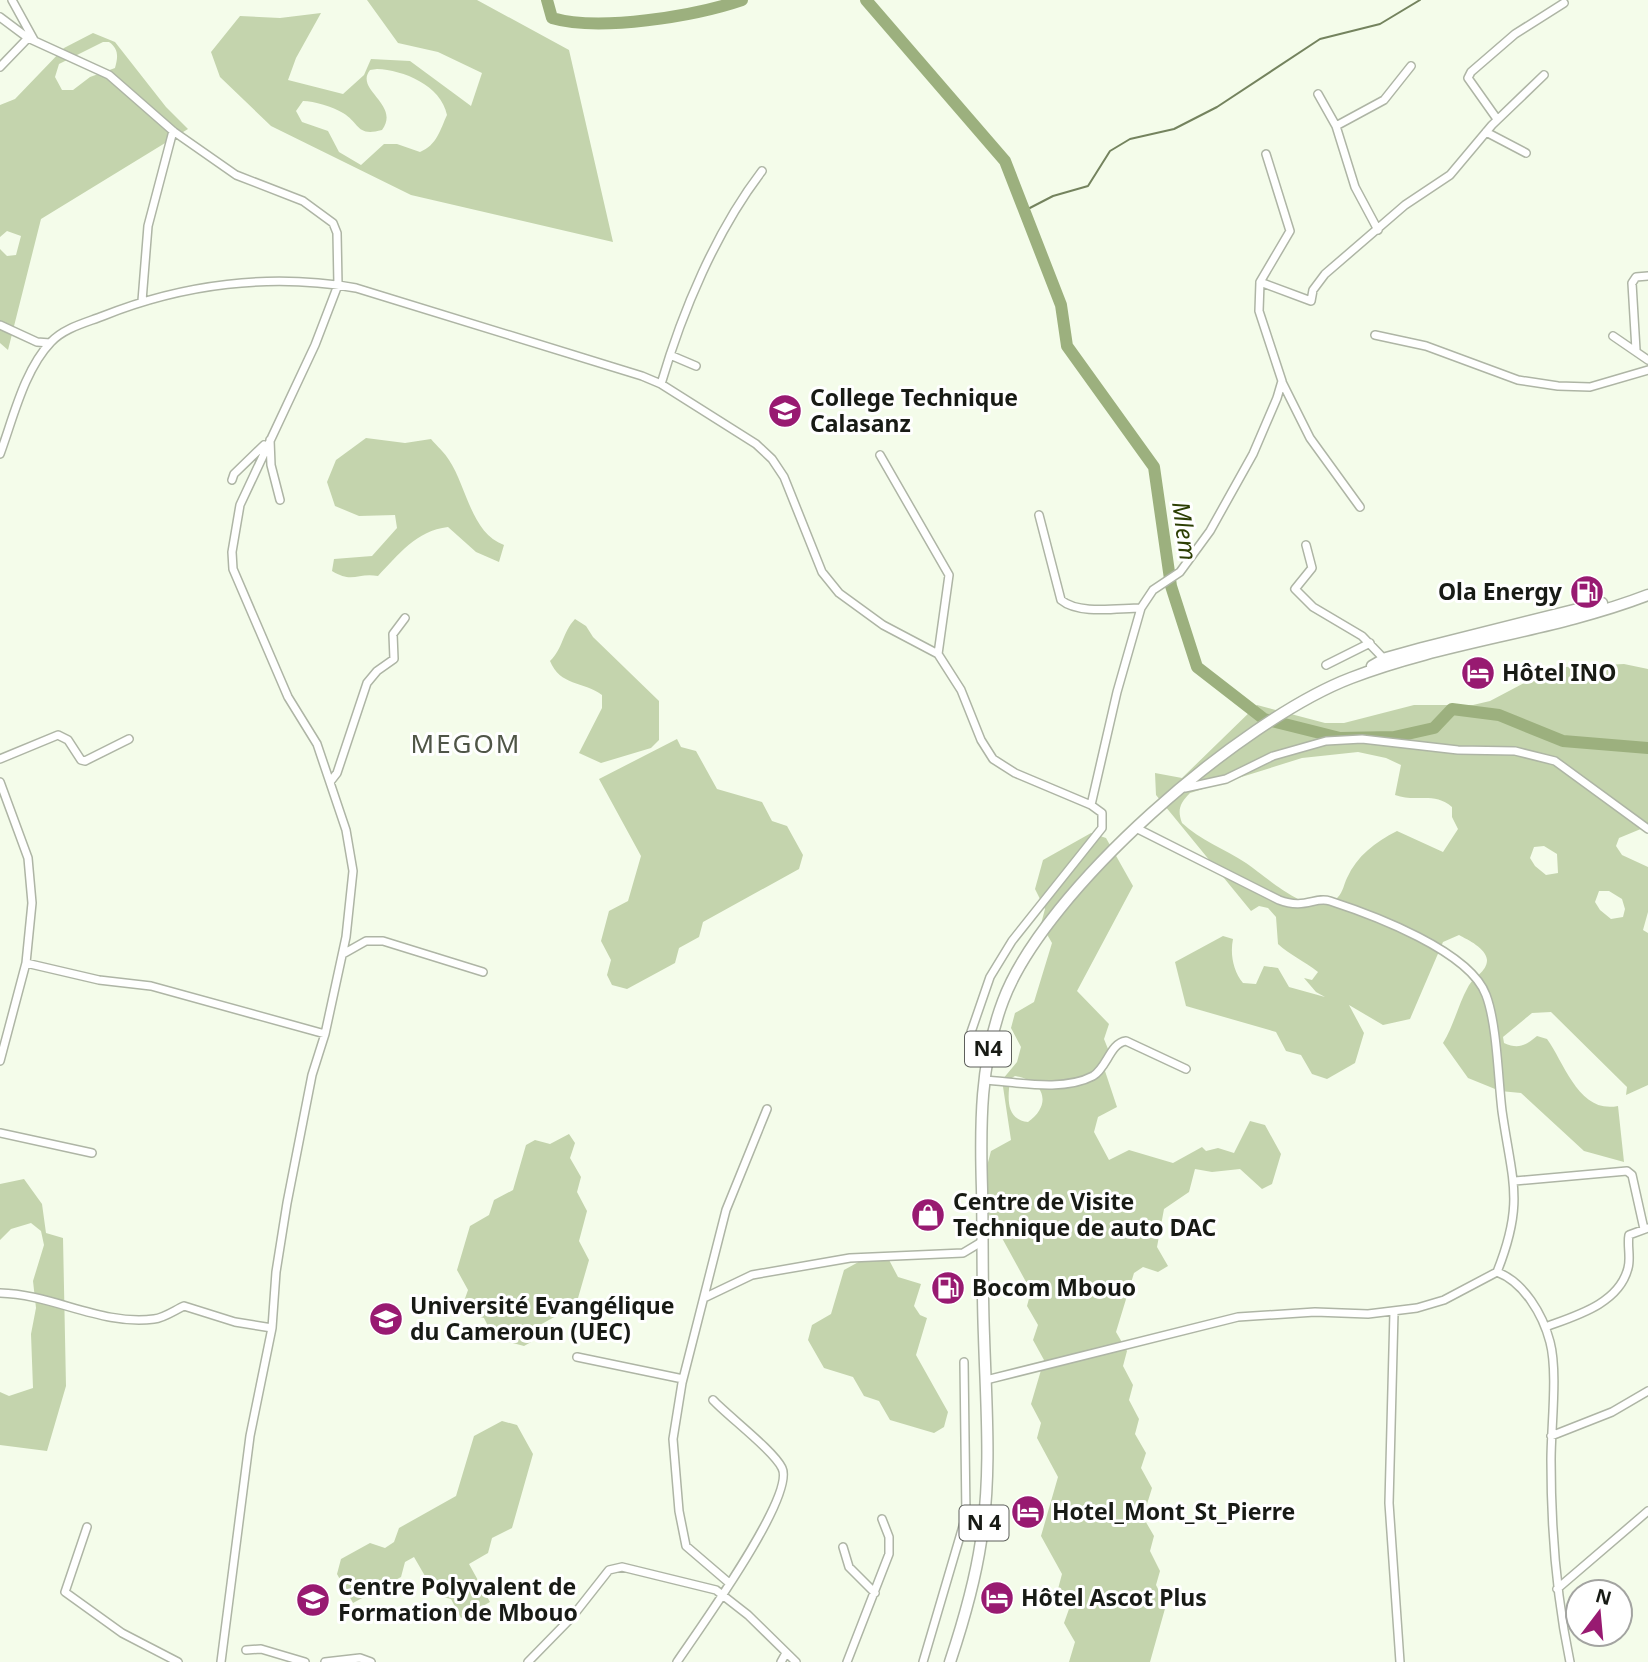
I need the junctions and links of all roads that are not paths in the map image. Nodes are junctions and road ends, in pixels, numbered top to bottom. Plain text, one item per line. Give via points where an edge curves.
1 (12, 0) edge
2 (1564, 3) dead end
3 (0, 17) edge
4 (31, 39) junction
5 (1411, 66) dead end
6 (0, 67) edge
7 (1545, 75) dead end
8 (1318, 94) dead end
9 (1497, 119) junction
10 (1336, 126) junction
11 (173, 131) junction
12 (1486, 132) junction
13 (1526, 153) dead end
14 (1266, 154) dead end
15 (762, 171) dead end
16 (1378, 230) junction
17 (1648, 276) edge
18 (1260, 282) junction
19 (338, 285) junction
20 (142, 301) junction
21 (0, 325) edge
22 (1375, 335) dead end
23 (1613, 336) dead end
24 (50, 343) junction
25 (1636, 350) junction
26 (670, 355) junction
27 (1648, 360) edge
28 (696, 366) dead end
29 (1648, 370) edge
30 (1282, 381) junction
31 (661, 384) junction
32 (270, 439) junction
33 (2, 441) edge
34 (0, 454) edge
35 (880, 455) dead end
36 (232, 480) dead end
37 (280, 500) dead end
38 (1360, 508) dead end
39 (1039, 515) dead end
40 (1306, 545) dead end
41 (1648, 588) edge
42 (1648, 595) edge
43 (1628, 599) junction
44 (1141, 608) junction
45 (405, 618) dead end
46 (1370, 643) junction
47 (938, 654) junction
48 (1387, 662) junction
49 (1326, 665) dead end
50 (129, 739) dead end
51 (0, 760) edge
52 (0, 782) edge
53 (330, 782) junction
54 (1182, 788) junction
55 (1091, 804) junction
56 (1138, 829) junction
57 (1648, 829) edge
58 (343, 955) junction
59 (26, 963) junction
60 (483, 972) dead end
61 (325, 1034) junction
62 (0, 1061) edge
63 (986, 1061) junction
64 (1186, 1069) dead end
65 (984, 1080) junction
66 (767, 1109) dead end
67 (0, 1133) edge
68 (92, 1153) dead end
69 (1515, 1181) junction
70 (1646, 1229) edge
71 (983, 1241) junction
72 (1497, 1272) junction
73 (0, 1293) edge
74 (706, 1297) junction
75 (1394, 1312) junction
76 (1545, 1327) junction
77 (272, 1328) junction
78 (577, 1357) dead end
79 (964, 1362) dead end
80 (683, 1379) junction
81 (986, 1380) junction
82 (1648, 1391) edge
83 (713, 1400) dead end
84 (1551, 1436) junction
85 (1648, 1511) edge
86 (882, 1519) dead end
87 (87, 1527) dead end
88 (843, 1547) dead end
89 (728, 1582) junction
90 (1557, 1589) junction
91 (721, 1593) junction
92 (874, 1593) junction
93 (246, 1650) dead end
94 (786, 1653) junction
95 (177, 1662) edge
96 (221, 1662) edge
97 (305, 1662) edge
98 (325, 1662) edge
99 (371, 1662) edge
100 (528, 1662) edge
101 (677, 1662) edge
102 (781, 1662) edge
103 (796, 1662) edge
104 (847, 1662) edge
105 (923, 1662) edge
106 (950, 1662) edge
107 (1400, 1662) edge
108 (1570, 1662) edge

1 - 4 street
2 - 9 street via 1515,34 1471,72 1471,85
3 - 4 street
4 - 6 street
4 - 11 street via 109,75
5 - 10 street via 1384,100
7 - 9 street
8 - 10 street
9 - 12 street
10 - 16 street via 1355,187
11 - 19 street via 236,175 322,212 337,233
11 - 20 street via 149,215
12 - 13 street
12 - 16 street via 1450,176 1405,205
14 - 18 street via 1290,231
15 - 26 street via 737,208 694,293
16 - 18 street via 1325,274 1311,301
17 - 25 street via 1636,277 1632,284
18 - 30 street via 1259,311
19 - 20 street via 217,285
19 - 31 street
19 - 32 street
20 - 24 street via 69,329
21 - 24 street
22 - 29 street via 1426,346 1518,380 1558,386 1590,387
23 - 25 street
24 - 33 street
25 - 27 street
26 - 28 street
26 - 31 street
30 - 38 street via 1310,438
30 - 44 street via 1253,454 1210,531 1180,572 1153,590
31 - 47 street via 755,444 778,466 815,559 839,593 883,625
32 - 36 street
32 - 37 street
32 - 53 street via 240,505 231,560 284,689 314,738
33 - 34 street
35 - 47 street via 949,575
39 - 44 street via 1061,600 1079,608
40 - 46 street via 1312,568 1295,589 1313,607
41 - 43 highway, N4
42 - 43 highway, N4
43 - 48 highway, N4
44 - 55 street
45 - 53 street via 393,634 394,659 367,683
46 - 48 street
46 - 49 street
47 - 55 street via 957,682 993,759 1015,773
48 - 54 highway, N4 via 1311,696 1258,728
50 - 51 street via 85,761 58,735
52 - 59 street via 30,867 32,922
53 - 58 street via 353,871
54 - 56 highway, N4
54 - 57 street via 1226,779 1273,756 1326,741 1362,739 1515,751 1555,761
55 - 63 street via 1102,813 1102,828 1018,932 989,977 970,1035
56 - 63 highway, N4 via 1087,878 1031,946 1003,999
56 - 69 street via 1279,900 1301,906 1329,900 1431,943 1465,964 1488,999
58 - 60 street via 366,941 383,941
58 - 61 street
59 - 61 street via 99,980 151,986
59 - 62 street
61 - 77 street via 312,1075 287,1203
63 - 65 highway, N4
64 - 65 street via 1126,1041 1115,1047 1095,1075 1078,1081
65 - 71 highway, N4 via 980,1136
66 - 74 street via 726,1210
67 - 68 street
69 - 70 street via 1627,1171 1632,1175
69 - 72 street via 1514,1223
70 - 76 street via 1629,1235 1628,1267 1608,1297 1591,1309
71 - 74 street via 963,1253 850,1258 752,1275
71 - 81 highway, N4
72 - 75 street via 1444,1300
72 - 76 street via 1532,1302
73 - 77 street via 23,1293 108,1316 155,1319 184,1306
74 - 80 street
75 - 81 street via 1238,1317
75 - 107 street via 1389,1503
76 - 84 street via 1552,1350
77 - 96 street via 250,1436
78 - 80 street
79 - 105 street via 967,1516
80 - 89 street via 673,1439 684,1540 693,1555
81 - 106 highway, N 4 via 983,1531
82 - 84 street via 1612,1412
83 - 89 street via 780,1464 784,1475 765,1526
84 - 90 street
85 - 90 street
86 - 92 street via 890,1546
87 - 95 street via 65,1592 122,1633
88 - 92 street via 849,1567
89 - 91 street
90 - 108 street
91 - 94 street
91 - 100 street via 614,1568
91 - 101 street
92 - 104 street
93 - 97 street via 261,1648
94 - 102 street
94 - 103 street
98 - 99 street via 360,1657

